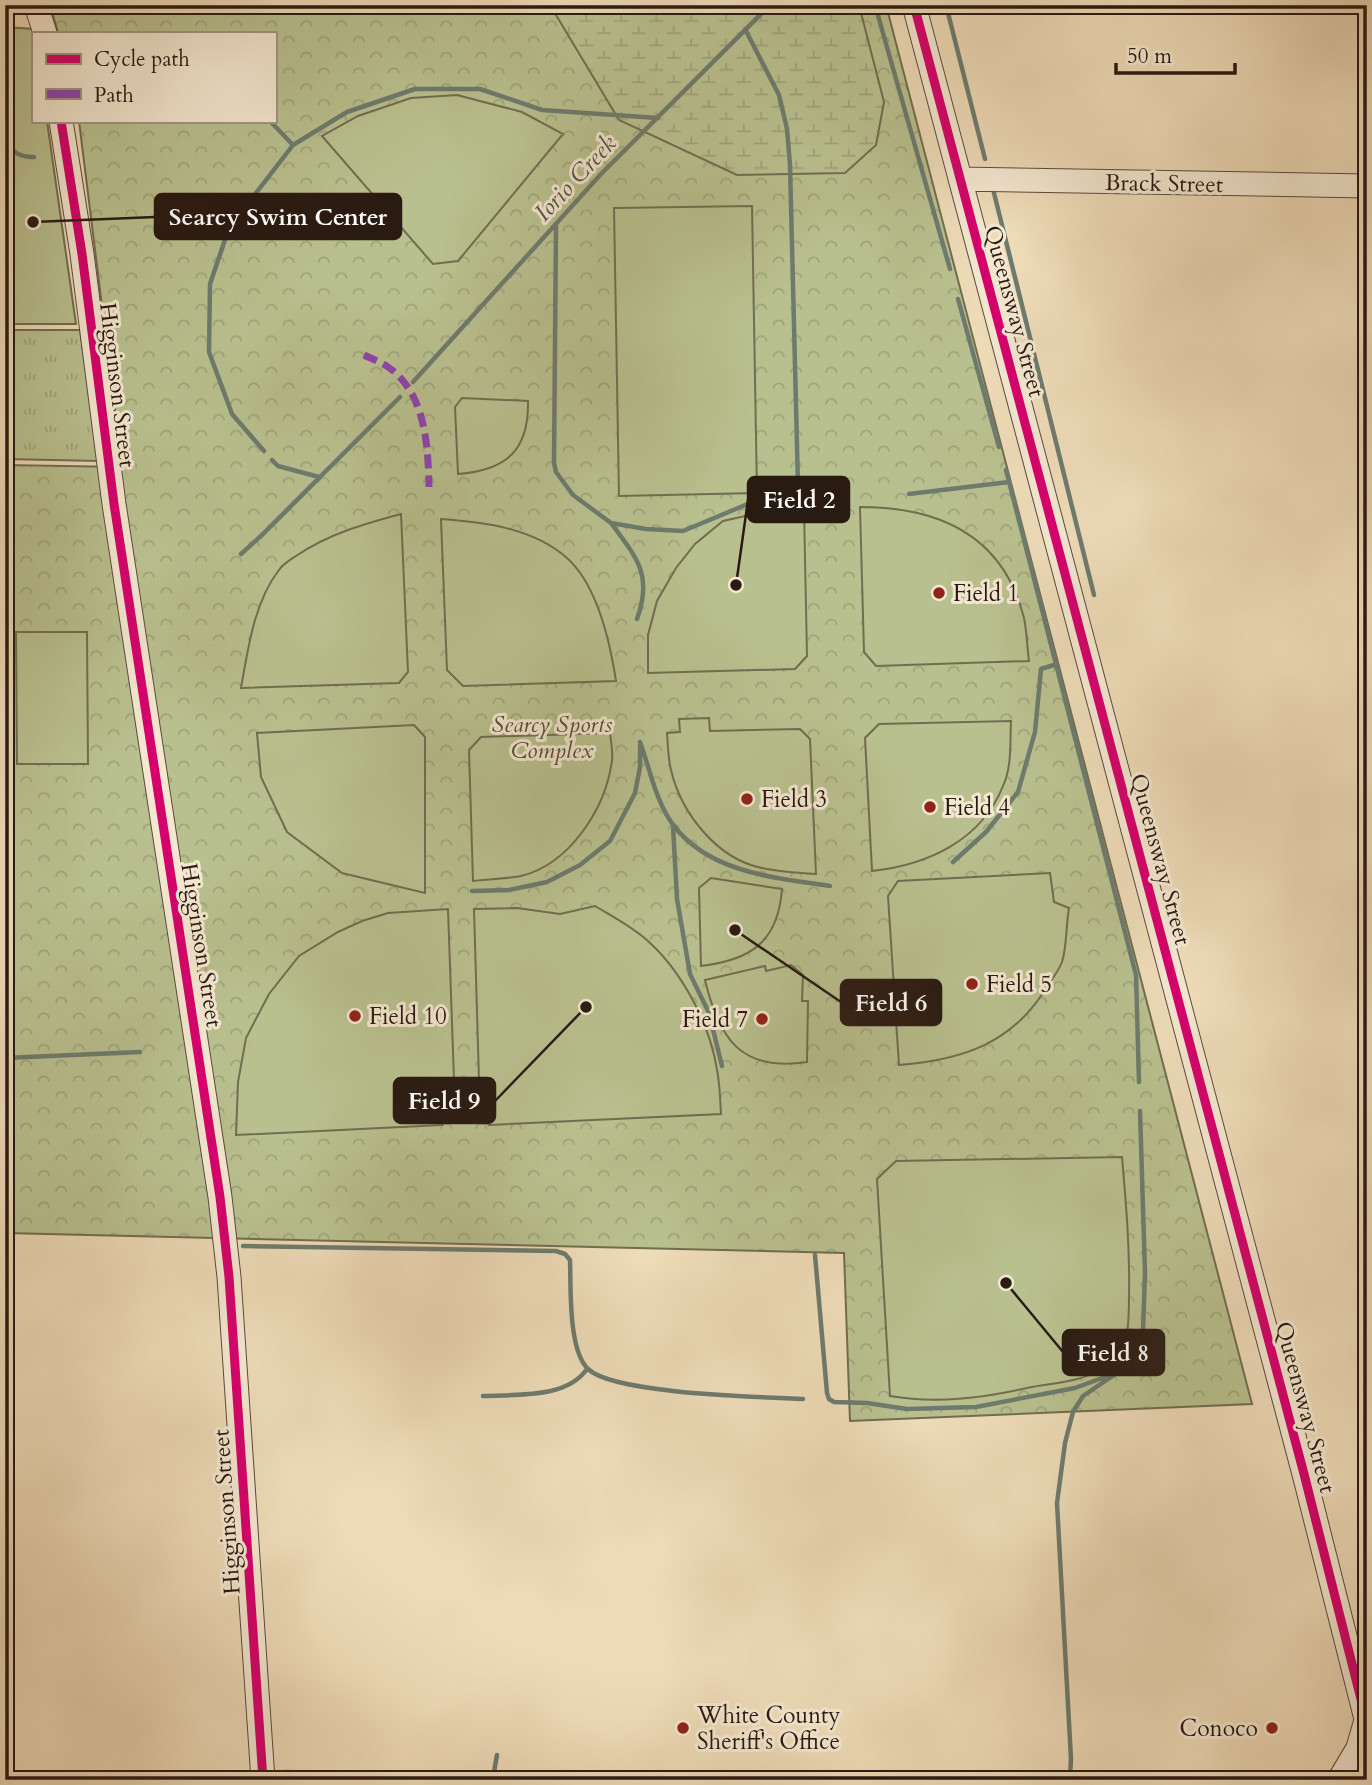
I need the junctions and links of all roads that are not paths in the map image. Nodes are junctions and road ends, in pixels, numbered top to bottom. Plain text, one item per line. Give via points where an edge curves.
1 (36, 5) edge
2 (914, 5) edge
3 (44, 32) edge
4 (61, 122) edge
5 (960, 179) junction
6 (1367, 186) edge
7 (1366, 1721) edge
8 (264, 1780) edge
9 (1339, 1780) edge

1 - 3 street
2 - 5 street, Queensway Street
4 - 8 street, Higginson Street via 219,1192
5 - 6 street, Brack Street
5 - 7 street, Queensway Street
7 - 9 street via 1358,1748

